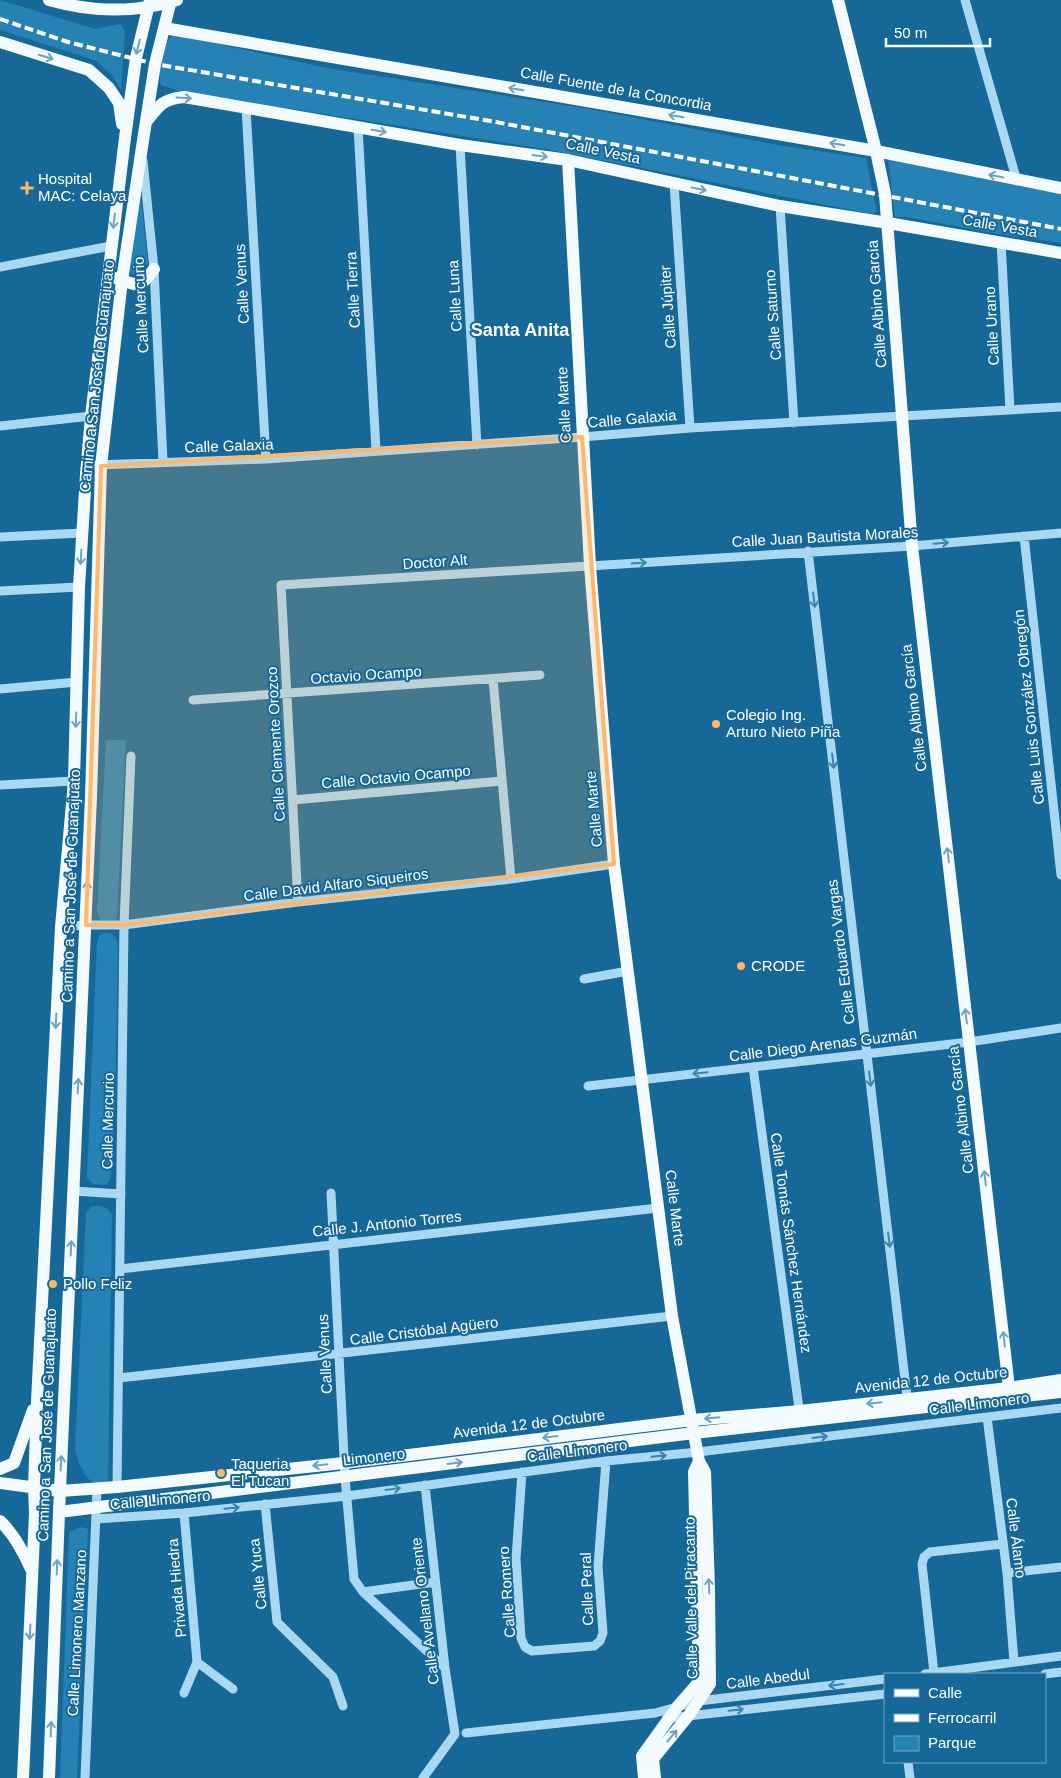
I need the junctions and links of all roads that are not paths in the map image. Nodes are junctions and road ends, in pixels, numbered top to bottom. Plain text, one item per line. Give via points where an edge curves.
1 (49, 0) edge
2 (116, 0) edge
3 (838, 0) edge
4 (965, 0) edge
5 (173, 1) edge
6 (64, 2) edge
7 (149, 4) edge
8 (97, 9) junction
9 (164, 28) junction
10 (0, 42) edge
11 (246, 108) junction
12 (146, 122) junction
13 (358, 127) junction
14 (124, 138) junction
15 (460, 145) junction
16 (142, 146) junction
17 (876, 151) junction
18 (568, 160) junction
19 (1018, 181) junction
20 (674, 183) junction
21 (1061, 188) edge
22 (780, 206) junction
23 (888, 223) junction
24 (1001, 242) junction
25 (111, 246) junction
26 (1061, 253) edge
27 (0, 267) edge
28 (154, 269) junction
29 (108, 276) junction
30 (122, 280) junction
31 (1061, 407) edge
32 (1010, 410) junction
33 (91, 416) junction
34 (902, 417) junction
35 (794, 422) junction
36 (0, 426) edge
37 (690, 428) junction
38 (582, 438) junction
39 (477, 445) junction
40 (376, 450) junction
41 (266, 458) junction
42 (163, 462) junction
43 (86, 464) junction
44 (101, 466) junction
45 (82, 533) junction
46 (1061, 533) edge
47 (1024, 536) junction
48 (0, 537) edge
49 (912, 546) junction
50 (808, 551) junction
51 (590, 566) junction
52 (281, 585) joint
53 (79, 587) junction
54 (0, 591) edge
55 (540, 676) dead end
56 (493, 679) junction
57 (77, 682) junction
58 (0, 689) edge
59 (287, 694) junction
60 (193, 700) dead end
61 (131, 756) dead end
62 (74, 781) junction
63 (502, 781) junction
64 (0, 785) edge
65 (91, 797) junction
66 (293, 800) junction
67 (614, 864) junction
68 (1061, 875) edge
69 (511, 879) junction
70 (298, 902) junction
71 (86, 925) junction
72 (124, 925) junction
73 (61, 927) junction
74 (628, 970) junction
75 (584, 980) dead end
76 (1061, 1028) edge
77 (969, 1042) junction
78 (867, 1054) junction
79 (753, 1067) junction
80 (642, 1080) junction
81 (588, 1086) dead end
82 (73, 1191) junction
83 (331, 1193) dead end
84 (121, 1194) junction
85 (658, 1208) junction
86 (334, 1244) junction
87 (120, 1269) junction
88 (672, 1316) junction
89 (338, 1355) junction
90 (119, 1378) junction
91 (1061, 1380) edge
92 (1061, 1392) edge
93 (1010, 1393) junction
94 (37, 1401) junction
95 (908, 1404) junction
96 (1061, 1408) edge
97 (1012, 1414) junction
98 (800, 1416) junction
99 (987, 1417) junction
100 (692, 1420) junction
101 (694, 1433) junction
102 (698, 1456) junction
103 (606, 1461) junction
104 (344, 1463) junction
105 (0, 1469) edge
106 (522, 1472) junction
107 (345, 1477) junction
108 (0, 1483) edge
109 (426, 1485) junction
110 (117, 1487) junction
111 (34, 1488) junction
112 (97, 1489) junction
113 (60, 1491) junction
114 (347, 1496) junction
115 (264, 1504) junction
116 (59, 1512) junction
117 (184, 1513) junction
118 (96, 1514) junction
119 (0, 1521) edge
120 (1003, 1544) junction
121 (1061, 1567) edge
122 (1007, 1573) junction
123 (33, 1574) junction
124 (435, 1582) junction
125 (364, 1592) junction
126 (558, 1650) joint
127 (1061, 1656) edge
128 (197, 1662) junction
129 (1014, 1662) junction
130 (445, 1668) junction
131 (992, 1670) edge
132 (1061, 1672) edge
133 (930, 1673) edge
134 (946, 1673) edge
135 (1046, 1674) edge
136 (884, 1679) edge
137 (233, 1689) dead end
138 (184, 1693) dead end
139 (884, 1694) edge
140 (699, 1702) junction
141 (343, 1706) dead end
142 (678, 1706) junction
143 (655, 1713) junction
144 (689, 1715) junction
145 (670, 1718) junction
146 (466, 1734) dead end
147 (908, 1763) edge
148 (23, 1778) edge
149 (49, 1778) edge
150 (85, 1778) edge
151 (423, 1778) edge
152 (644, 1778) edge
153 (655, 1778) edge
154 (910, 1778) edge

1 - 6 main road
2 - 8 main road
3 - 17 main road, Calle Albino García
4 - 19 street
5 - 7 main road
5 - 9 main road, Camino a San José de Guanajuato
6 - 8 main road
7 - 8 main road
7 -> 14 main road, Camino a San José de Guanajuato via 136,58
9 - 12 main road, Camino a San José de Guanajuato
17 -> 9 main road, Calle Fuente de la Concordia
10 -> 14 main road via 89,70 109,88 119,103
12 -> 11 main road, Calle Vesta via 169,98 184,97
11 - 13 main road, Calle Vesta
11 - 41 street, Calle Venus
12 - 16 main road, Camino a San José de Guanajuato
13 -> 15 main road, Calle Vesta
13 - 40 street, Calle Tierra
14 -> 25 main road, Camino a San José de Guanajuato
15 -> 18 main road, Calle Vesta
15 - 39 street, Calle Luna
16 - 28 street, Calle Mercurio
16 - 30 main road, Camino a San José de Guanajuato
19 -> 17 main road, Calle Fuente de la Concordia
17 - 23 main road, Calle Albino García
18 - 20 main road, Calle Vesta
18 - 38 main road, Calle Marte
19 - 21 main road, Calle Fuente de la Concordia
20 -> 22 main road, Calle Vesta
20 - 37 street, Calle Júpiter
22 - 23 main road, Calle Vesta
22 - 35 street, Calle Saturno
23 - 24 main road, Calle Vesta
23 - 34 main road, Calle Albino García
24 - 26 main road, Calle Vesta
24 - 32 street, Calle Urano
25 - 27 street
25 - 29 main road, Camino a San José de Guanajuato
28 - 30 main road via 139,284 132,285
28 - 42 street, Calle Mercurio
29 - 30 main road
29 - 33 main road, Camino a San José de Guanajuato
30 - 44 main road, Camino a San José de Guanajuato
31 - 32 street, Calle Galaxia
32 - 34 street, Calle Galaxia
33 - 36 street
33 - 43 main road, Camino a San José de Guanajuato
34 - 35 street, Calle Galaxia
34 - 49 main road, Calle Albino García
35 - 37 street, Calle Galaxia
37 - 38 street, Calle Galaxia
38 - 39 street, Calle Galaxia
38 - 51 main road, Calle Marte
39 - 40 street, Calle Galaxia
40 - 41 street, Calle Galaxia
41 - 42 street, Calle Galaxia
42 - 44 street, Calle Galaxia
43 - 44 street, Calle Galaxia
43 - 45 main road, Camino a San José de Guanajuato
44 - 65 main road, Camino a San José de Guanajuato
45 - 48 street
45 -> 53 main road, Camino a San José de Guanajuato
46 - 47 street, Calle Juan Bautista Morales
49 -> 47 street, Calle Juan Bautista Morales
47 - 68 street, Calle Luis González Obregón
49 - 50 street, Calle Juan Bautista Morales
77 -> 49 main road, Calle Albino García
51 -> 50 street, Calle Juan Bautista Morales
50 -> 78 street, Calle Eduardo Vargas
51 - 52 street, Doctor Alt
51 - 67 main road, Calle Marte
52 - 59 street, Calle Clemente Orozco
53 - 54 street
53 - 57 main road, Camino a San José de Guanajuato
55 - 56 street, Octavio Ocampo
56 - 59 street, Octavio Ocampo
56 - 63 street
57 - 58 street
57 -> 62 main road, Camino a San José de Guanajuato
57 - 65 main road via 84,682 90,696 86,783
59 - 60 street, Octavio Ocampo
59 - 66 street, Calle Clemente Orozco
61 - 72 street, Calle Mercurio
62 - 64 street
62 - 73 main road, Camino a San José de Guanajuato
63 - 66 street, Calle Octavio Ocampo
63 - 69 street
71 -> 65 main road, Camino a San José de Guanajuato
66 - 70 street, Calle Clemente Orozco
67 - 69 street, Calle David Alfaro Siqueiros
67 - 74 main road, Calle Marte
69 - 70 street, Calle David Alfaro Siqueiros
70 - 72 street, Calle David Alfaro Siqueiros
71 - 72 street, Calle David Alfaro Siqueiros
71 - 73 street, Calle David Alfaro Siqueiros
82 -> 71 main road, Camino a San José de Guanajuato
72 - 84 street, Calle Mercurio
73 -> 94 main road, Camino a San José de Guanajuato
74 - 75 street
74 - 80 main road, Calle Marte
76 - 77 street, Calle Diego Arenas Guzmán
77 - 78 street, Calle Diego Arenas Guzmán
93 -> 77 main road, Calle Albino García
78 - 79 street, Calle Diego Arenas Guzmán
78 -> 95 street, Calle Eduardo Vargas
79 -> 80 street, Calle Diego Arenas Guzmán
79 - 98 street, Calle Tomás Sánchez Hernández
80 - 81 street, Calle Diego Arenas Guzmán
80 - 85 main road, Calle Marte
82 - 84 street
113 -> 82 main road, Camino a San José de Guanajuato
83 - 86 street, Calle Venus
84 - 87 street, Calle Mercurio
85 - 86 street, Calle J. Antonio Torres
85 - 88 main road, Calle Marte
86 - 87 street, Calle J. Antonio Torres
86 - 89 street, Calle Venus
87 - 90 street, Calle Mercurio
88 - 89 street, Calle Cristóbal Agüero
88 - 100 main road, Calle Marte
89 - 90 street, Calle Cristóbal Agüero
89 - 104 street, Calle Venus
90 - 110 street, Calle Mercurio
91 - 93 main road, Avenida 12 de Octubre
92 - 93 main road, Avenida 12 de Octubre
93 - 95 main road, Avenida 12 de Octubre
93 - 97 street, Calle Albino García
94 - 105 main road via 14,1463
94 - 111 main road, Camino a San José de Guanajuato
95 - 98 main road, Avenida 12 de Octubre
96 - 97 street, Calle Limonero
97 - 99 street, Calle Limonero
98 -> 100 main road, Avenida 12 de Octubre
98 - 101 main road, Avenida 12 de Octubre
102 -> 99 street, Calle Limonero
99 - 120 street, Calle Álamo
100 - 101 main road, Calle Marte
100 -> 104 main road, Avenida 12 de Octubre
101 - 102 main road, Calle Marte
107 -> 101 main road, Limonero
103 -> 102 street, Calle Limonero
140 -> 102 main road, Calle Valle del Piracanto via 710,1684 705,1472
102 - 142 main road, Calle Valle del Piracanto via 694,1472 699,1682
103 - 106 street, Calle Limonero
103 - 126 street, Calle Peral via 598,1566 603,1633 594,1646
104 - 107 street, Calle Venus
104 -> 110 main road, Avenida 12 de Octubre
106 - 109 street, Calle Limonero
106 - 126 street, Calle Romero via 516,1559 522,1638 525,1647 532,1652
107 - 114 street, Calle Venus
107 - 118 main road, Limonero
108 - 111 main road, Avenida 12 de Octubre
114 -> 109 street, Calle Limonero
109 - 124 street, Calle Avellano Oriente
110 - 112 main road, Avenida 12 de Octubre
111 - 113 main road, Avenida 12 de Octubre
111 - 123 main road, Camino a San José de Guanajuato
112 - 113 main road, Avenida 12 de Octubre
112 - 118 street, Calle Limonero Manzano
113 - 116 main road, Camino a San José de Guanajuato
114 - 115 street, Calle Limonero
114 - 125 street, Calle Venus via 354,1579
117 -> 115 street, Calle Limonero
115 - 141 street, Calle Yuca via 277,1622 333,1678
116 - 118 main road, Limonero
149 -> 116 main road, Camino a San José de Guanajuato
117 - 118 street, Calle Limonero
117 - 128 street, Privada Hiedra
118 - 150 street, Calle Limonero Manzano
119 - 123 main road via 23,1550
120 - 122 street, Calle Álamo
120 - 133 street via 930,1552 924,1556
121 - 122 street
122 - 129 street, Calle Álamo
123 -> 148 main road, Camino a San José de Guanajuato
124 - 125 street
124 - 130 street, Calle Avellano Oriente
125 - 130 street
127 - 129 street
128 - 137 street
128 - 138 street, Privada Hiedra
129 - 131 street
130 - 151 street, Calle Avellano Oriente via 455,1734
131 - 134 street
132 - 135 street
136 -> 140 street, Calle Abedul
144 -> 139 street, Calle Abedul
140 - 142 street, Calle Abedul
140 - 144 main road, Calle Valle del Piracanto
142 - 143 street, Calle Abedul
142 - 145 main road, Calle Valle del Piracanto
143 - 145 street, Calle Abedul
143 - 146 street, Calle Abedul
144 - 145 street, Calle Abedul
153 -> 144 main road, Calle Valle del Piracanto via 653,1758
145 - 152 main road, Calle Valle del Piracanto via 642,1756
147 - 154 street

